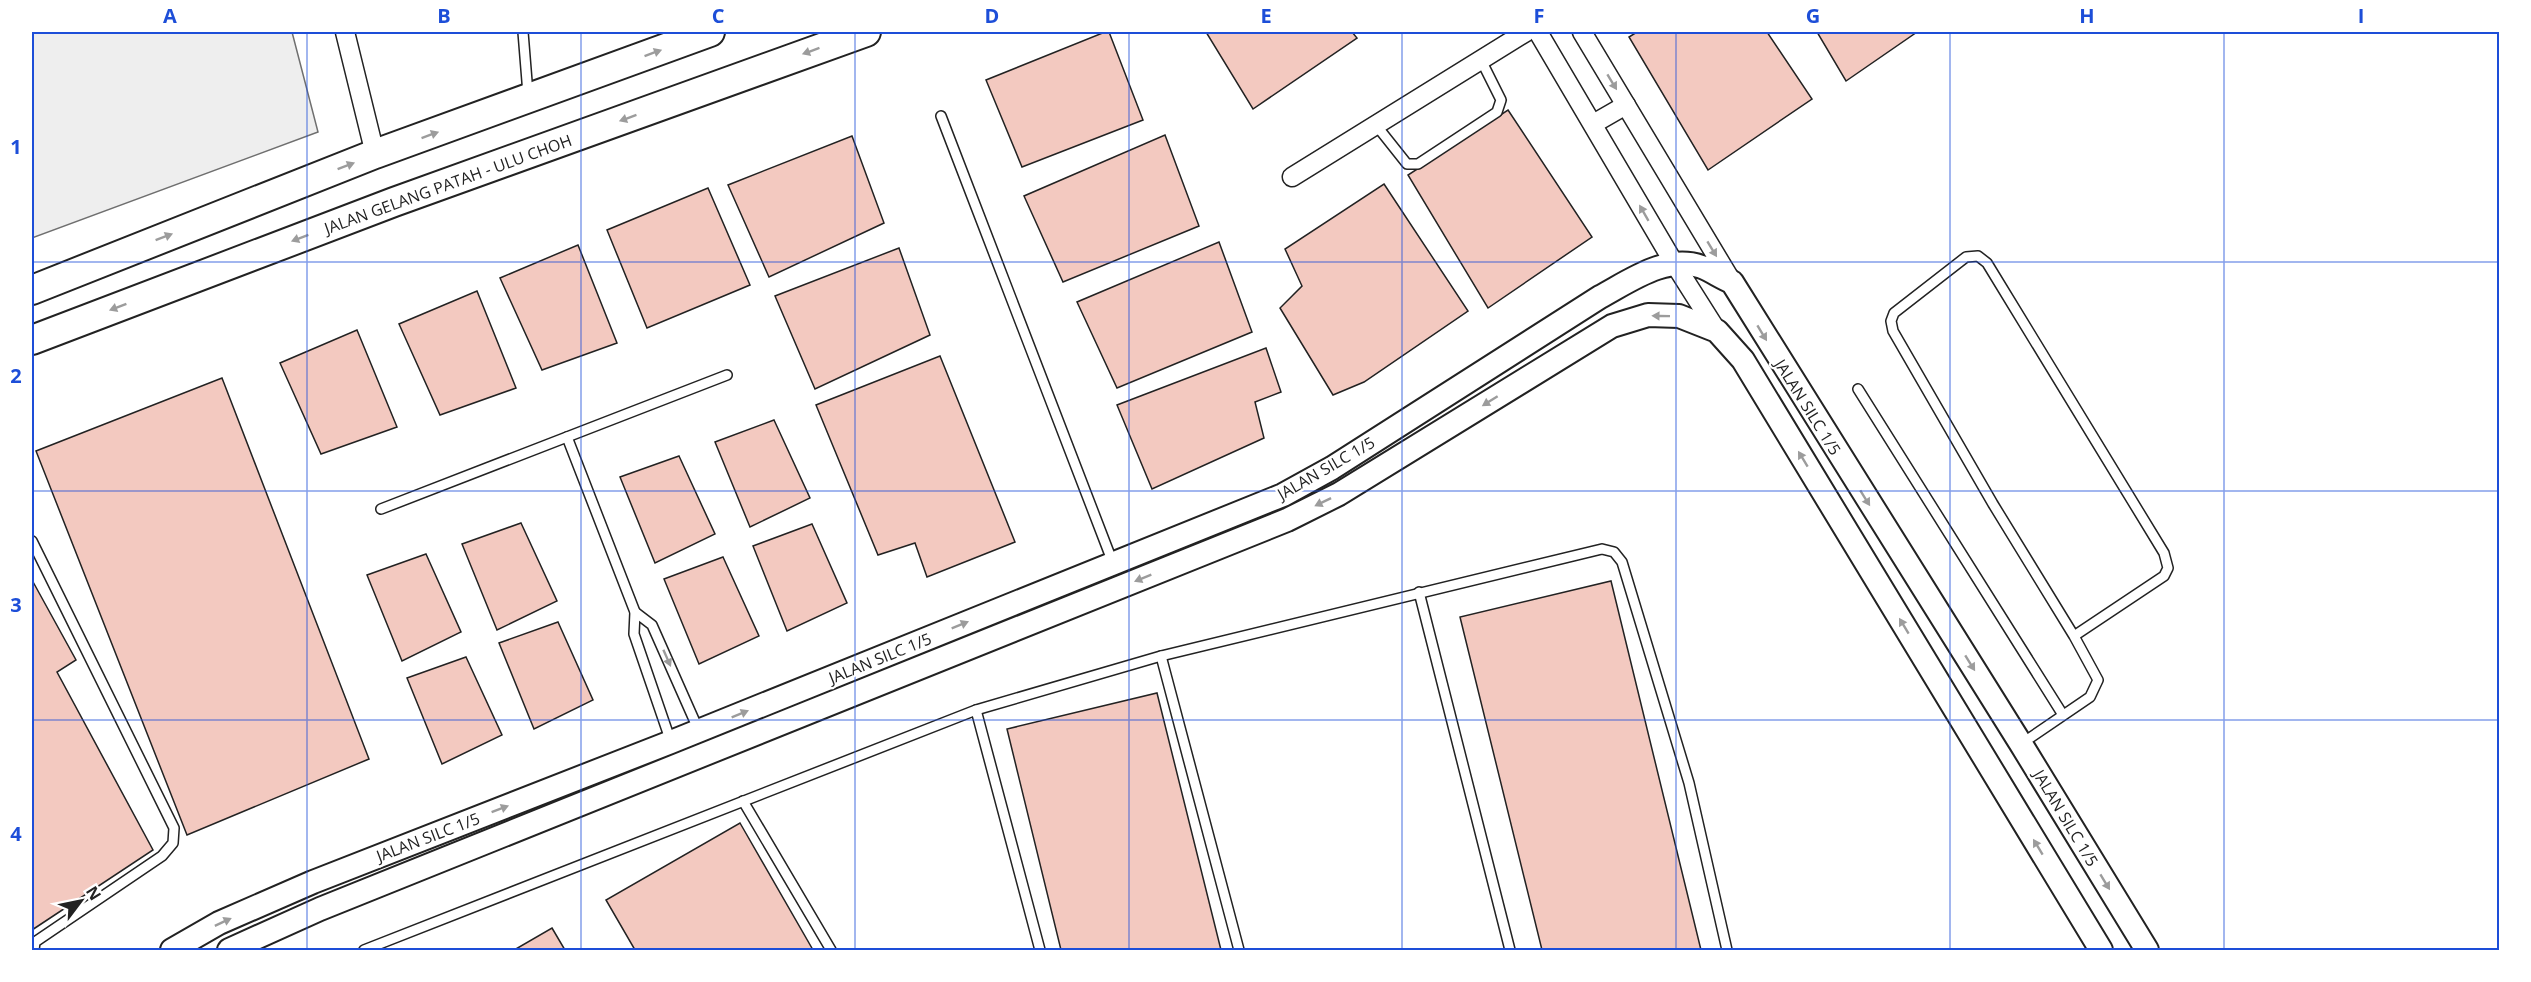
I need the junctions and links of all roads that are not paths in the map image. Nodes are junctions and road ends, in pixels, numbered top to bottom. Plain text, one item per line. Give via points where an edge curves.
1 (345, 32) edge
2 (523, 32) edge
3 (710, 32) edge
4 (866, 32) edge
5 (1526, 32) edge
6 (1538, 32) edge
7 (1582, 32) edge
8 (1480, 60) junction
9 (529, 99) junction
10 (1626, 105) junction
11 (941, 116) dead end
12 (1593, 124) junction
13 (1376, 125) junction
14 (375, 154) junction
15 (1292, 177) dead end
16 (1674, 263) junction
17 (1732, 282) junction
18 (32, 290) edge
19 (1717, 331) junction
20 (32, 340) edge
21 (727, 375) dead end
22 (1858, 389) dead end
23 (567, 437) junction
24 (381, 509) dead end
25 (32, 541) edge
26 (1113, 563) junction
27 (1419, 592) junction
28 (635, 612) junction
29 (2074, 636) junction
30 (1161, 656) junction
31 (976, 710) junction
32 (2063, 715) junction
33 (699, 731) junction
34 (671, 742) junction
35 (2021, 744) junction
36 (743, 801) junction
37 (34, 951) edge
38 (171, 951) edge
39 (229, 951) edge
40 (364, 951) edge
41 (831, 951) edge
42 (1040, 951) edge
43 (1239, 951) edge
44 (1510, 951) edge
45 (1727, 951) edge
46 (2101, 951) edge
47 (2147, 951) edge

1 - 14 street
2 - 9 lane
9 -> 3 main road
4 -> 20 main road, JALAN GELANG PATAH - ULU CHOH via 383,207
5 - 8 street
6 - 12 street
7 -> 10 street
8 - 13 street
8 - 13 lane via 1501,100 1497,112 1418,164 1407,164
14 -> 9 main road
10 - 12 street
10 -> 17 street
11 - 26 lane
16 -> 12 street
13 - 15 street
18 -> 14 main road
16 - 17 street, JALAN SILC 1/5 via 1701,267
16 - 19 street
16 - 26 street, JALAN SILC 1/5 via 1646,272 1600,297 1293,489
17 -> 35 street, JALAN SILC 1/5
19 -> 39 street, JALAN SILC 1/5 via 1678,316 1648,315 1612,326 1339,494 1287,520 320,909
46 -> 19 street, JALAN SILC 1/5 via 1743,360
21 - 23 lane
22 - 32 lane
23 - 24 lane
23 - 28 lane
25 - 37 lane via 174,828 173,843 162,856 35,942
33 -> 26 street, JALAN SILC 1/5
27 - 30 lane
27 - 44 lane
27 - 45 lane via 1602,549 1614,552 1622,562 1689,783
28 -> 33 lane via 652,625
28 - 34 lane via 634,634
29 - 29 lane via 1893,331 1894,313 1966,257 1977,256 1988,263 2164,553 2168,568 2164,576
29 - 32 lane via 2098,680 2090,697
30 - 31 lane
30 - 43 lane
31 - 36 lane
31 - 42 lane
32 - 35 lane
33 - 34 street, JALAN SILC 1/5
38 -> 34 street, JALAN SILC 1/5 via 219,923 314,882
35 -> 47 street, JALAN SILC 1/5
36 - 40 lane
36 - 41 lane

